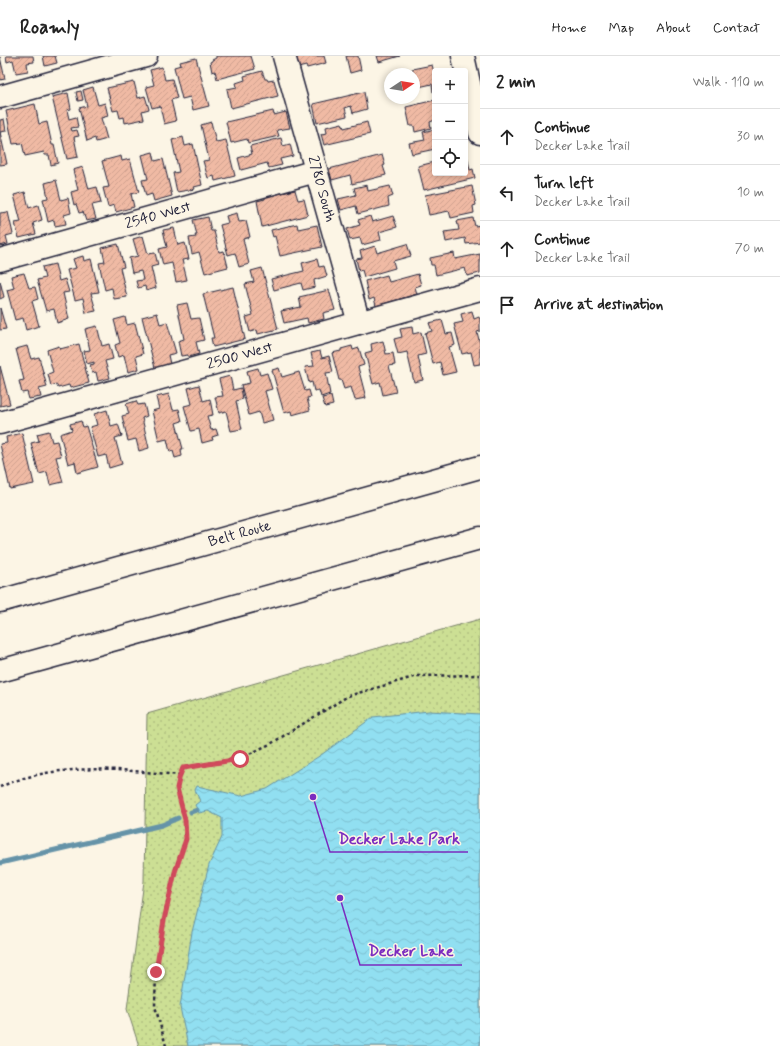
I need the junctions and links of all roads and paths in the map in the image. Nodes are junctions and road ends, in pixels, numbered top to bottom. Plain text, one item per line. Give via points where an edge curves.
1 (146, 56) edge
2 (284, 56) edge
3 (463, 56) edge
4 (0, 97) edge
5 (480, 133) edge
6 (316, 171) junction
7 (0, 260) edge
8 (480, 289) edge
9 (359, 323) junction
10 (0, 423) edge
11 (480, 467) edge
12 (480, 538) edge
13 (0, 601) edge
14 (0, 671) edge
15 (480, 675) edge
16 (180, 775) junction
17 (0, 787) edge
18 (166, 1046) edge

1 - 4 main road
2 - 6 main road, 2780 South
3 - 5 main road
6 - 7 main road, 2540 West
6 - 9 main road, 2780 South
8 - 9 main road, 2500 West
9 - 10 main road, 2500 West
11 - 13 main road, Belt Route
12 - 14 main road
15 - 16 path via 417,676 348,696 272,743 240,759 183,768
16 - 17 path via 78,769 15,780
16 - 18 path via 177,788 185,820 186,839 164,920 156,972 155,1006

